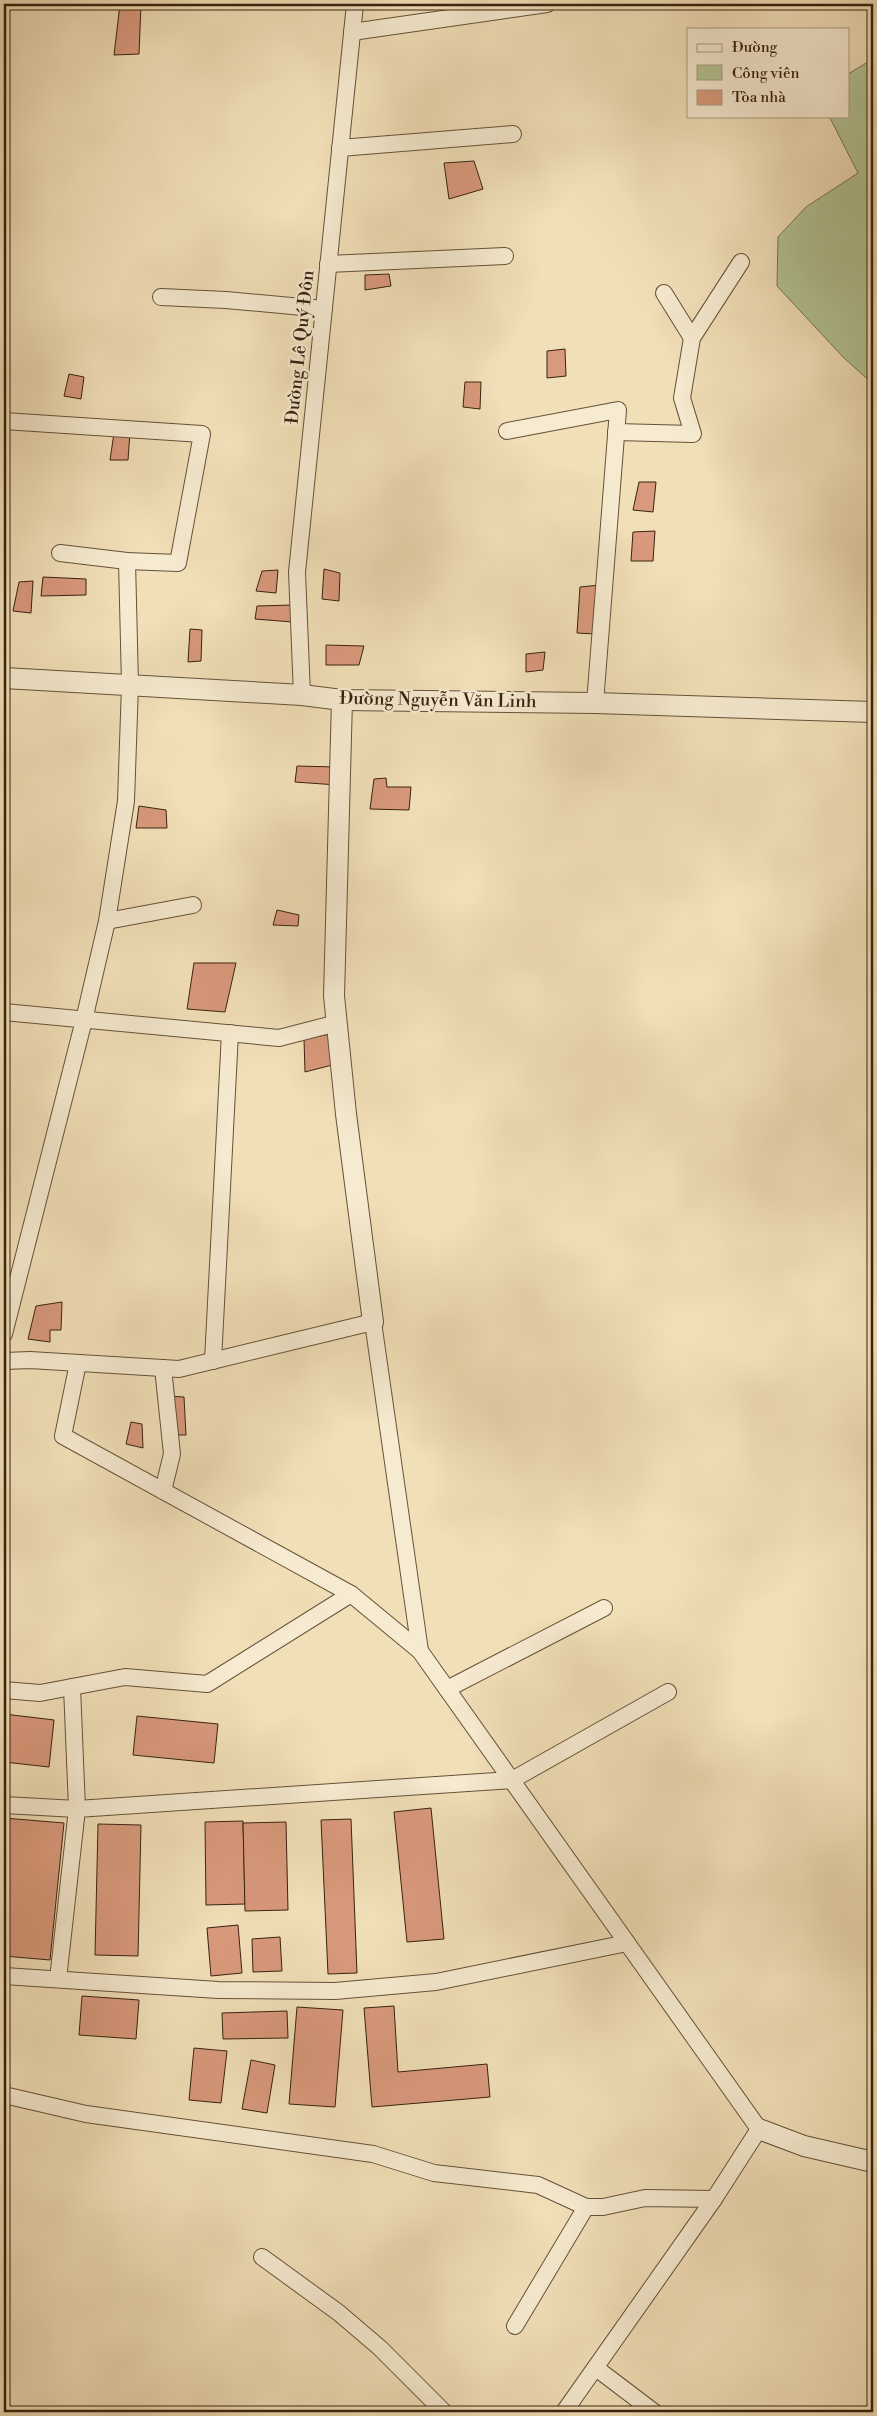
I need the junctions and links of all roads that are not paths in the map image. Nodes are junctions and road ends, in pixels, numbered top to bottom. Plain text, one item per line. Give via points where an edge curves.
1 (355, 4) edge
2 (547, 4) edge
3 (352, 32) junction
4 (513, 134) dead end
5 (340, 148) junction
6 (505, 256) dead end
7 (742, 262) dead end
8 (328, 264) junction
9 (664, 293) dead end
10 (161, 297) dead end
11 (324, 309) junction
12 (692, 338) junction
13 (4, 421) edge
14 (507, 430) dead end
15 (616, 432) junction
16 (60, 553) dead end
17 (127, 561) junction
18 (4, 678) edge
19 (130, 685) junction
20 (302, 695) junction
21 (342, 700) junction
22 (595, 703) junction
23 (873, 712) edge
24 (193, 905) dead end
25 (107, 921) junction
26 (4, 1012) edge
27 (84, 1020) junction
28 (337, 1023) junction
29 (230, 1033) junction
30 (373, 1322) junction
31 (4, 1334) edge
32 (4, 1361) edge
33 (213, 1361) junction
34 (78, 1363) junction
35 (163, 1368) junction
36 (163, 1491) junction
37 (351, 1594) junction
38 (604, 1608) dead end
39 (420, 1651) junction
40 (72, 1687) junction
41 (448, 1689) junction
42 (4, 1690) edge
43 (668, 1692) dead end
44 (512, 1780) junction
45 (4, 1804) edge
46 (77, 1809) junction
47 (627, 1943) junction
48 (4, 1976) edge
49 (58, 1979) junction
50 (4, 2095) edge
51 (759, 2129) junction
52 (873, 2162) edge
53 (714, 2199) junction
54 (586, 2207) junction
55 (262, 2257) dead end
56 (515, 2326) dead end
57 (596, 2368) junction
58 (444, 2412) edge
59 (564, 2412) edge
60 (654, 2412) edge

1 - 3 street, Đường Lê Quý Đôn
2 - 3 street
3 - 5 street, Đường Lê Quý Đôn
4 - 5 street
5 - 8 street, Đường Lê Quý Đôn
6 - 8 street
7 - 12 street
8 - 11 street, Đường Lê Quý Đôn
9 - 12 street
10 - 11 street
11 - 20 street, Đường Lê Quý Đôn via 297,572
12 - 15 street via 682,398 692,434
13 - 17 street via 202,434 178,563
14 - 15 street via 618,410
15 - 22 street
16 - 17 street
17 - 19 street
18 - 19 street, Đường Nguyễn Văn Linh
19 - 20 street, Đường Nguyễn Văn Linh
19 - 25 street via 126,801
20 - 21 street, Đường Nguyễn Văn Linh
21 - 22 street, Đường Nguyễn Văn Linh
21 - 28 street via 334,996
22 - 23 street, Đường Nguyễn Văn Linh
24 - 25 street
25 - 27 street
26 - 27 street
27 - 29 street
27 - 31 street
28 - 29 street via 279,1038
28 - 30 street
29 - 33 street
30 - 33 street
30 - 39 street
32 - 34 street
33 - 35 street via 179,1369
34 - 35 street
34 - 36 street via 63,1436
35 - 36 street via 172,1454
36 - 37 street
37 - 39 street
37 - 40 street via 207,1684 125,1678
38 - 41 street
39 - 41 street
40 - 42 street via 40,1693
40 - 46 street
41 - 44 street
43 - 44 street
44 - 46 street
44 - 47 street
45 - 46 street
46 - 49 street
47 - 49 street via 436,1982 335,1991 209,1990
47 - 51 street
48 - 49 street
50 - 54 street via 86,2114 373,2154 434,2173 538,2185
51 - 52 street via 804,2146
51 - 53 street
53 - 54 street via 646,2198 603,2208
53 - 57 street
54 - 56 street
55 - 58 street via 339,2313 380,2348
57 - 59 street
57 - 60 street

